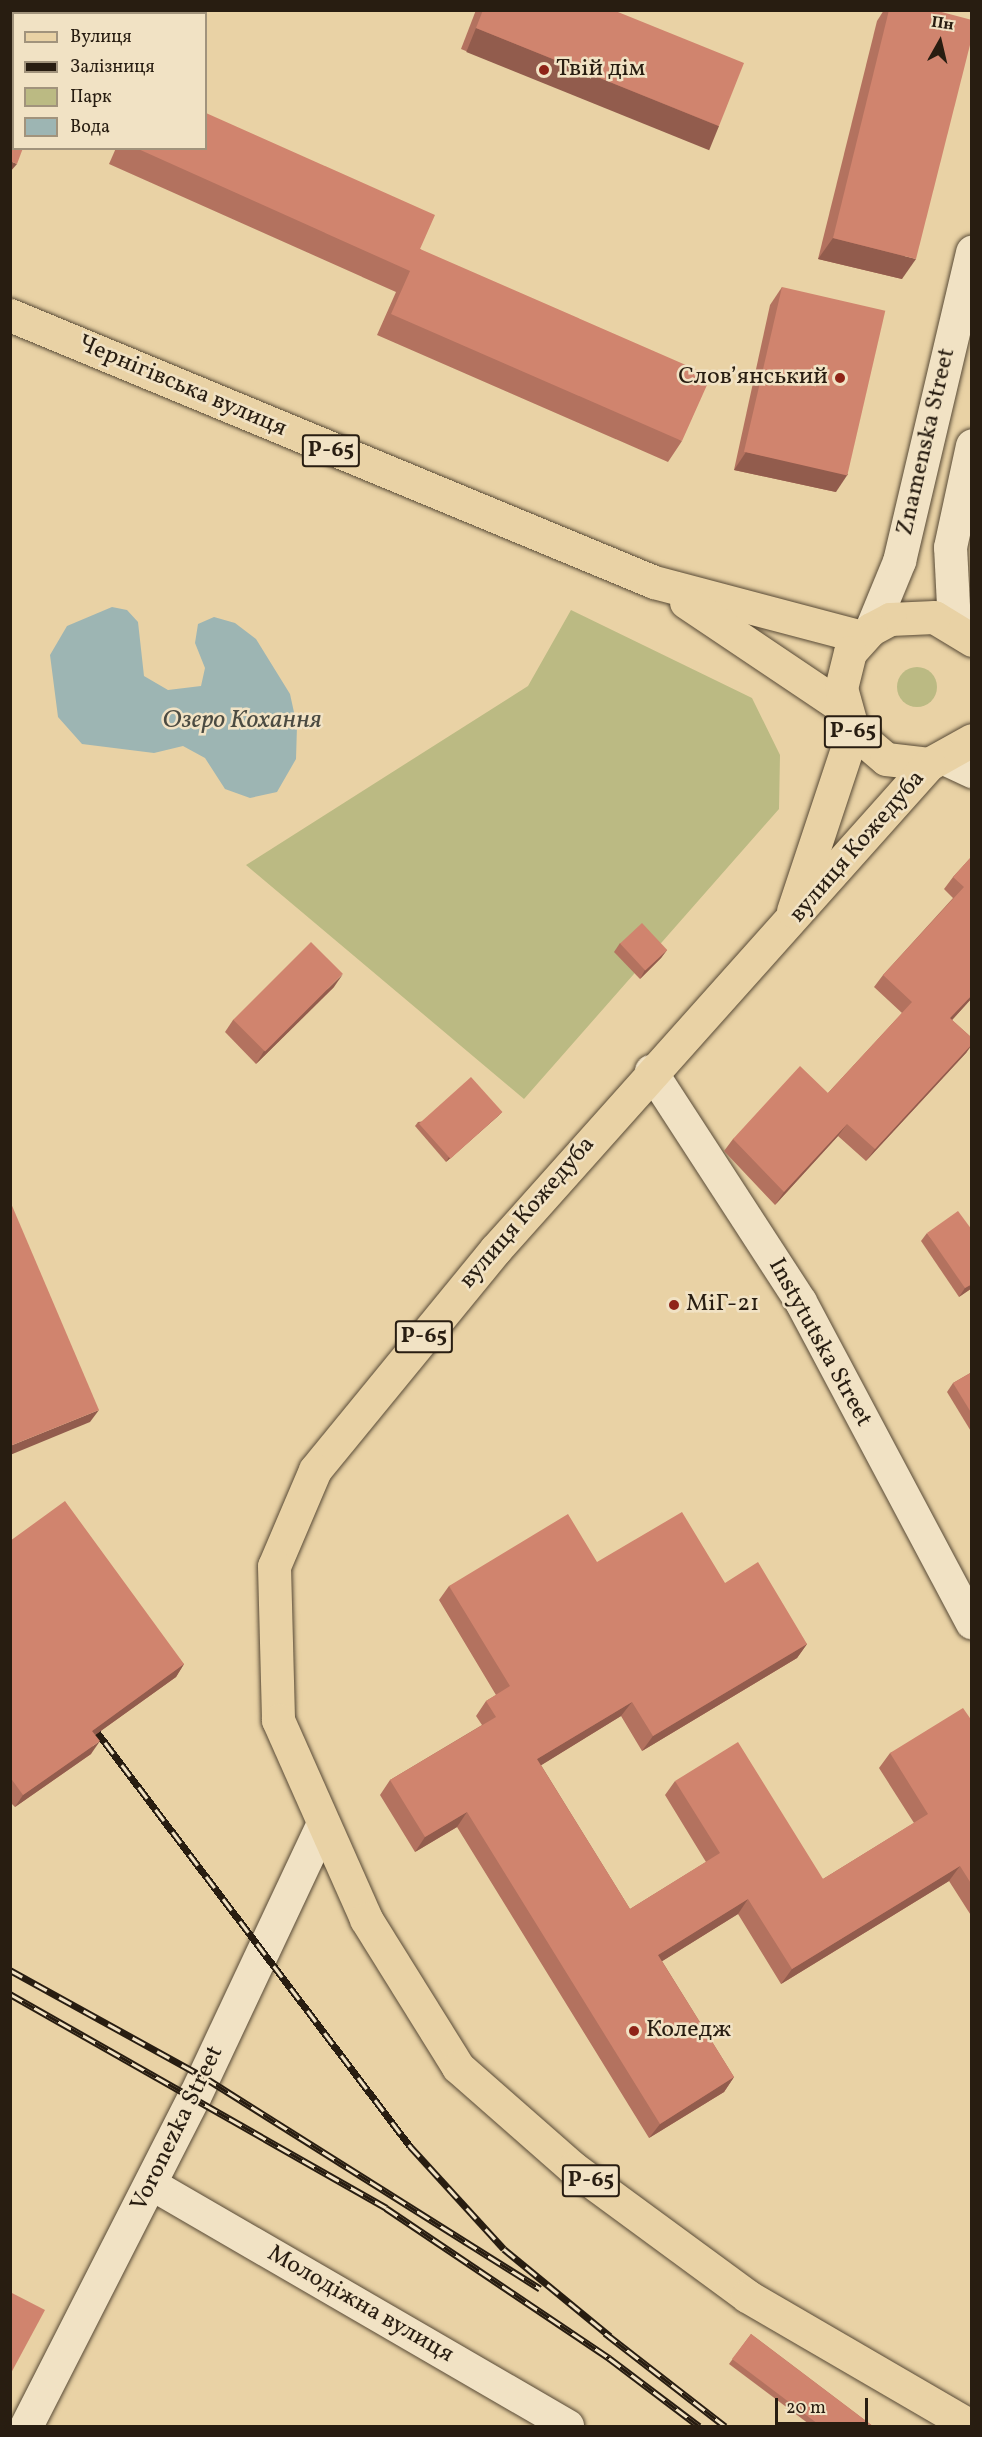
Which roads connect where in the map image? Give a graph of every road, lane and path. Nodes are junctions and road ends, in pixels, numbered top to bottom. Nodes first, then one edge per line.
1 (972, 252) edge
2 (10, 315) edge
3 (972, 445) edge
4 (654, 582) junction
5 (866, 633) junction
6 (963, 633) edge
7 (848, 719) junction
8 (972, 740) edge
9 (949, 764) edge
10 (786, 930) junction
11 (651, 1071) junction
12 (972, 1623) edge
13 (321, 1827) junction
14 (151, 2184) junction
15 (26, 2427) edge
16 (568, 2427) edge
17 (970, 2427) edge

1 - 5 main road, Znamenska Street
2 - 4 main road, Чернігівська вулиця / Р-65
3 - 6 main road, Znamenska Street
4 - 5 main road, Чернігівська вулиця / Р-65
4 - 7 main road, Чернігівська вулиця / Р-65
5 - 6 main road
5 - 7 main road, Р-65
7 - 9 main road, Р-65
7 - 10 main road, вулиця Кожедуба / Р-65
8 - 9 main road, Р-65
9 - 10 main road, вулиця Кожедуба / Р-65
10 - 11 main road, вулиця Кожедуба / Р-65
11 - 12 street, Instytutska Street
11 - 13 main road, вулиця Кожедуба / Р-65
13 - 14 main road, Voronezka Street
13 - 17 main road, Р-65
14 - 15 main road, Voronezka Street
14 - 16 street, Молодіжна вулиця

